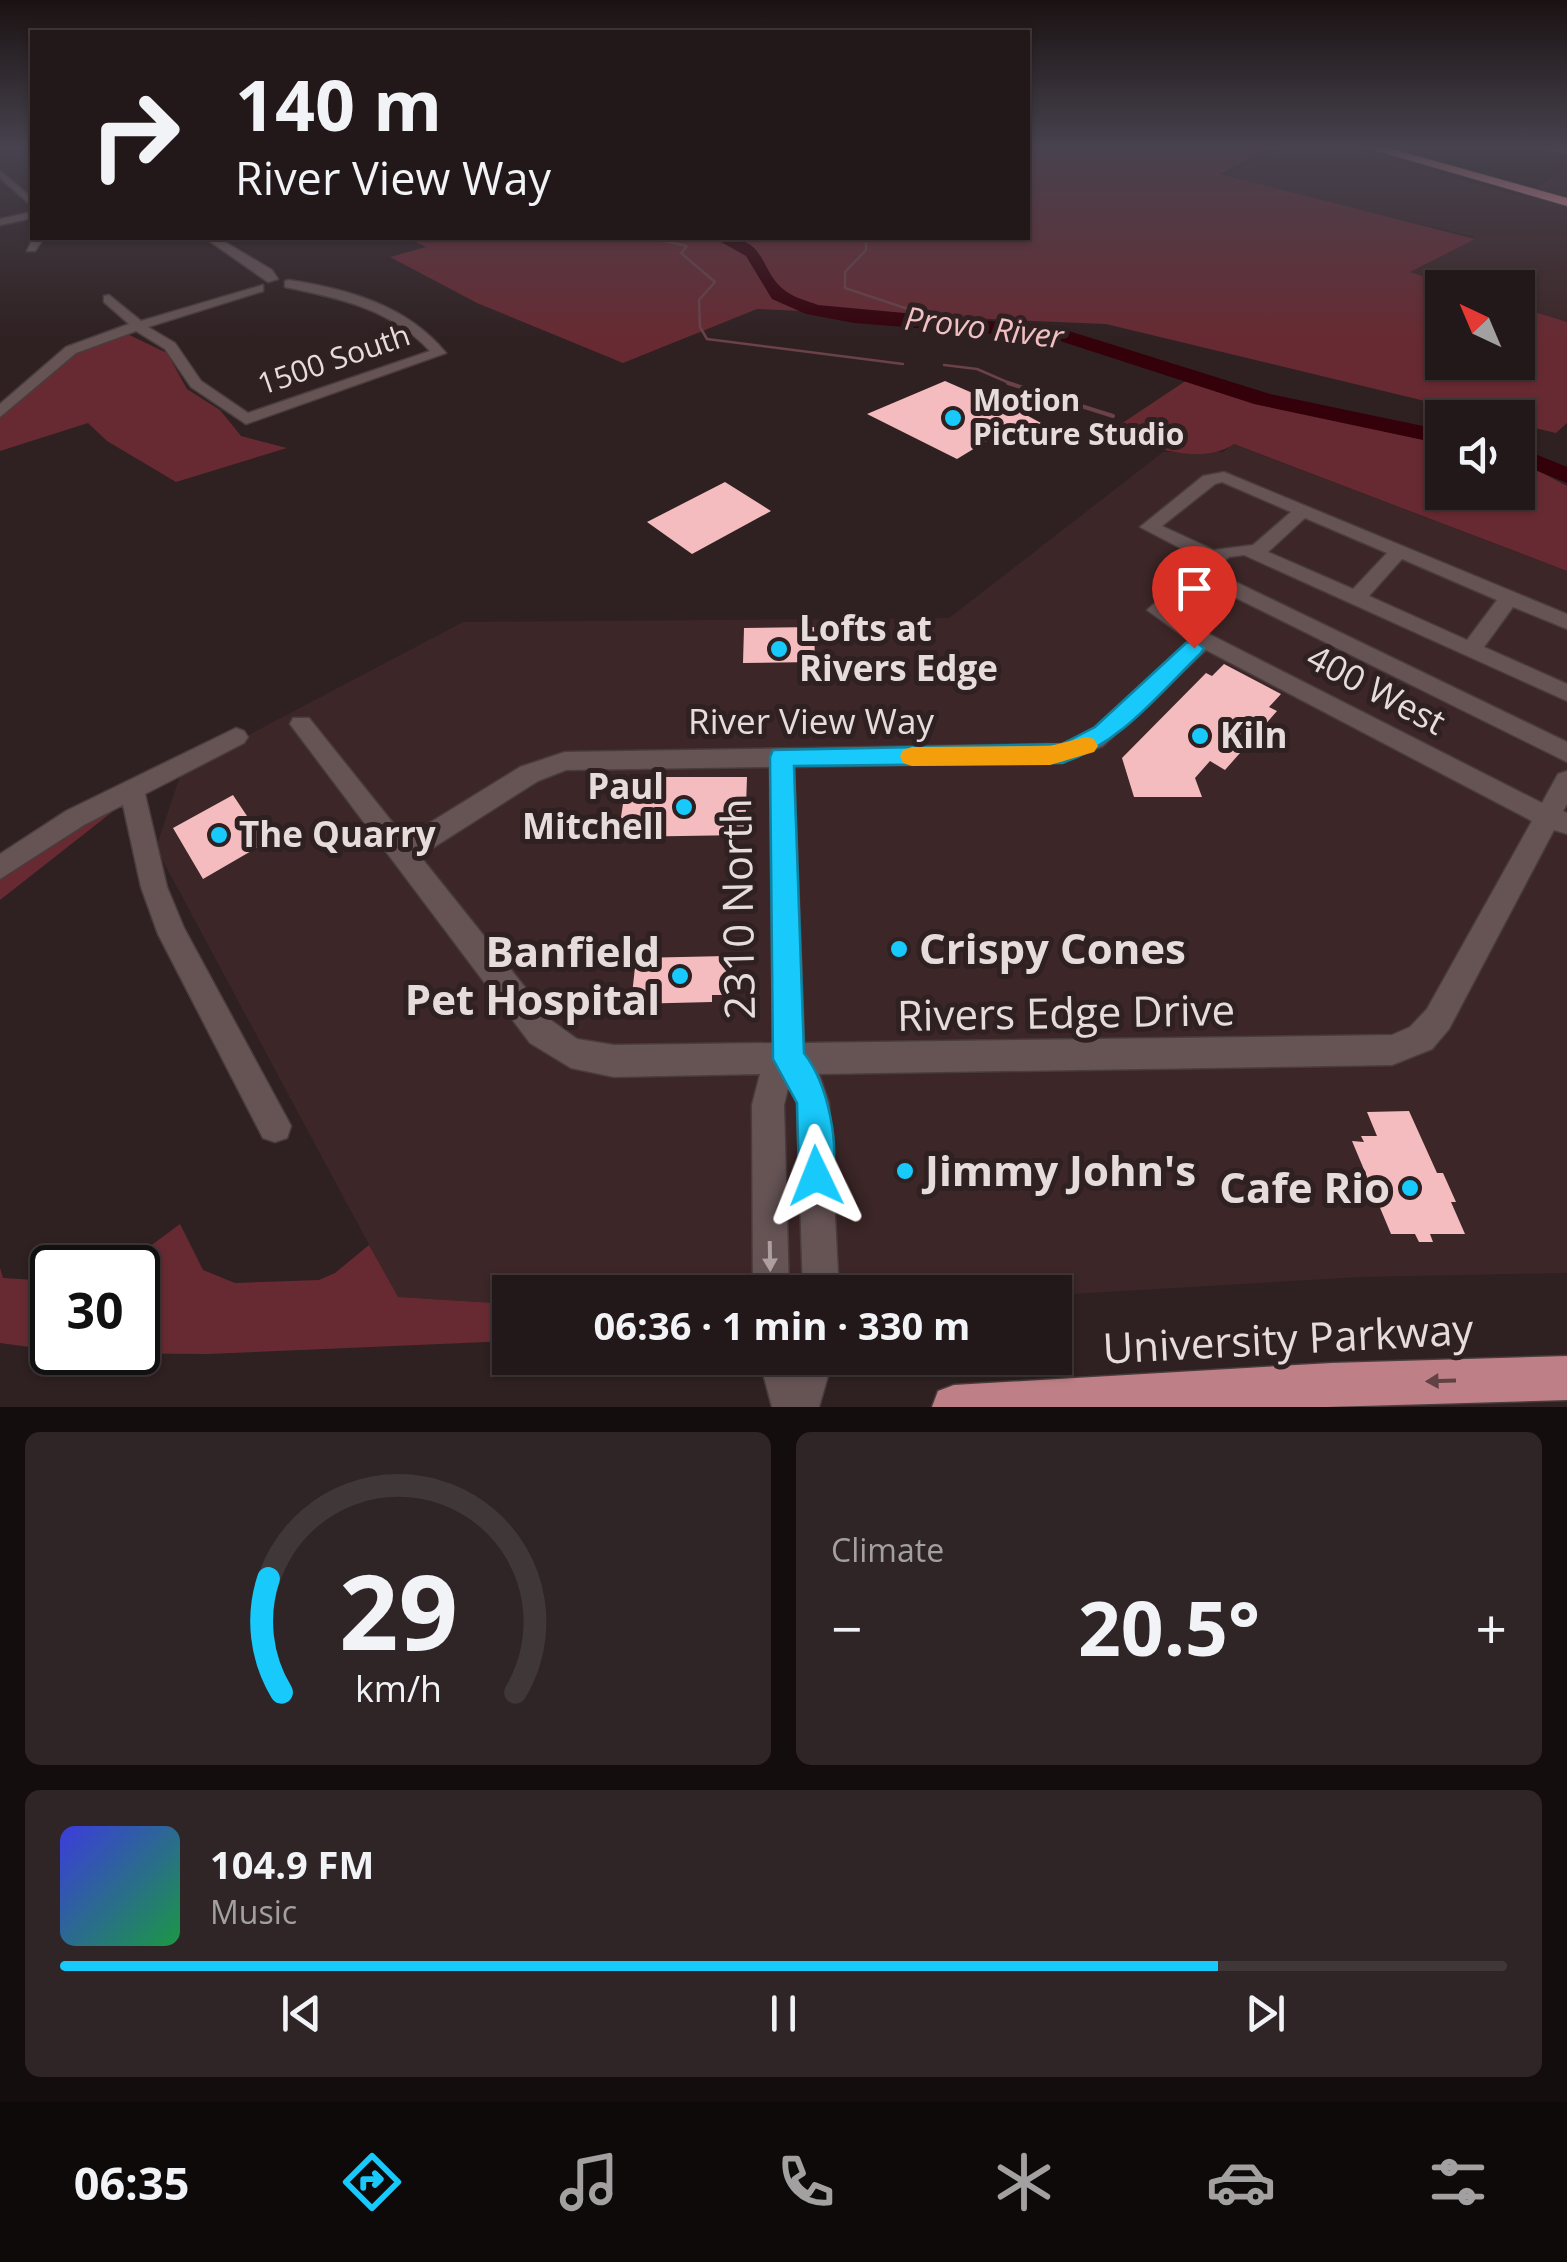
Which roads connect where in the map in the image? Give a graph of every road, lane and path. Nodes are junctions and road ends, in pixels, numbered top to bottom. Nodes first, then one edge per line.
1 (30, 215) edge
2 (0, 219) edge
3 (213, 240) edge
4 (265, 283) junction
5 (109, 299) dead end
6 (144, 326) junction
7 (0, 412) edge
8 (1303, 510) junction
9 (1399, 551) junction
10 (1256, 552) junction
11 (1207, 565) junction
12 (1510, 597) junction
13 (1356, 598) junction
14 (1567, 622) edge
15 (1204, 640) junction
16 (1471, 650) junction
17 (1567, 694) edge
18 (300, 724) dead end
19 (236, 737) dead end
20 (1567, 752) edge
21 (782, 757) junction
22 (1567, 781) edge
23 (132, 789) junction
24 (1558, 820) edge
25 (402, 854) junction
26 (0, 868) edge
27 (788, 1059) junction
28 (275, 1126) dead end
29 (771, 1275) edge
30 (820, 1275) edge
31 (784, 1375) edge
32 (808, 1375) edge
33 (1567, 1378) edge
34 (796, 1407) edge
35 (954, 1407) edge

1 - 2 street
3 - 4 street
4 - 6 street
4 - 6 street, 1500 South
5 - 6 street
6 - 7 street
8 - 9 street
8 - 10 street
8 - 11 street
9 - 12 street
9 - 13 street
10 - 11 street
10 - 13 street
11 - 15 street, 400 West
11 - 20 street
12 - 14 street
12 - 16 street
13 - 16 street
15 - 21 street, River View Way
15 - 24 street, 400 West
16 - 17 street
18 - 25 street, Rivers Edge Drive
19 - 23 street
21 - 25 street, River View Way
21 - 27 street, 2310 North
22 - 24 street, Rivers Edge Drive
23 - 26 street
23 - 28 street
24 - 27 street, Rivers Edge Drive
25 - 27 street, Rivers Edge Drive
27 -> 29 street, 2310 North
27 - 30 street, 2310 North
31 - 34 street
32 - 34 street
33 -> 35 main road, University Parkway

